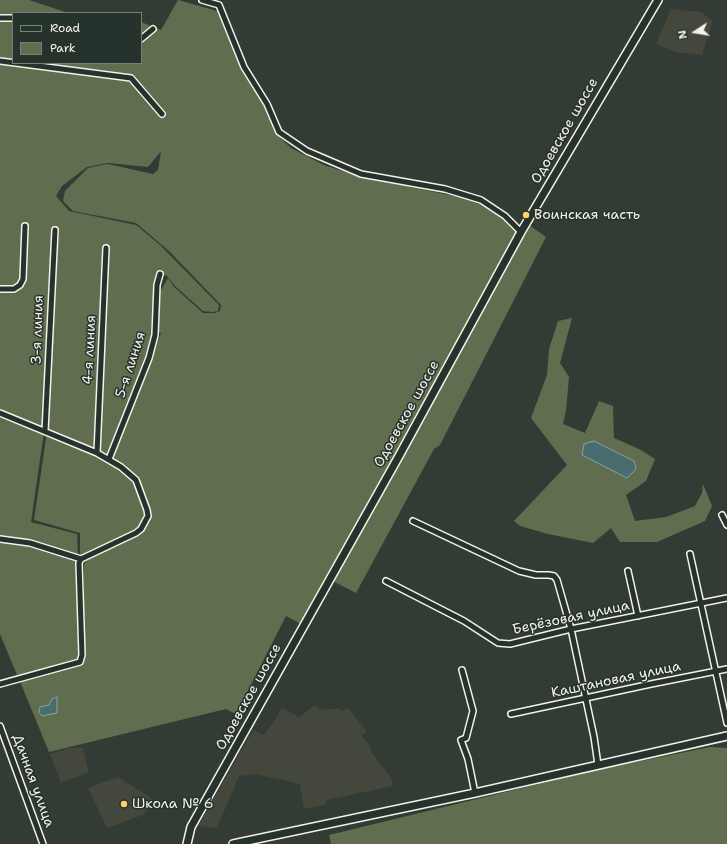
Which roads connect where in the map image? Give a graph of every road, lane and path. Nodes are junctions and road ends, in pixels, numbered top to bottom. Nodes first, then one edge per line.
1 (202, 0) edge
2 (658, 0) edge
3 (220, 3) edge
4 (0, 18) edge
5 (12, 18) edge
6 (153, 29) dead end
7 (142, 38) edge
8 (0, 61) edge
9 (12, 63) edge
10 (23, 64) edge
11 (162, 114) dead end
12 (25, 226) dead end
13 (55, 230) dead end
14 (521, 232) junction
15 (106, 248) dead end
16 (160, 274) dead end
17 (0, 289) edge
18 (0, 413) edge
19 (45, 430) junction
20 (97, 453) junction
21 (109, 459) junction
22 (722, 515) dead end
23 (413, 521) dead end
24 (727, 525) edge
25 (0, 539) edge
26 (690, 554) dead end
27 (81, 559) junction
28 (628, 570) dead end
29 (386, 581) dead end
30 (727, 598) edge
31 (701, 602) junction
32 (638, 616) junction
33 (571, 629) junction
34 (727, 669) edge
35 (462, 670) dead end
36 (716, 671) junction
37 (0, 684) edge
38 (585, 698) junction
39 (511, 714) dead end
40 (727, 722) edge
41 (0, 726) edge
42 (727, 736) edge
43 (598, 765) junction
44 (475, 793) junction
45 (43, 844) edge
46 (187, 844) edge
47 (233, 844) edge

1 - 3 street
2 - 14 main road, Одоевское шоссе
3 - 14 street
4 - 5 street
6 - 7 street
8 - 9 street
10 - 11 street
12 - 17 street
13 - 19 street, 3-я линия
14 - 46 main road, Одоевское шоссе
15 - 20 street, 4-я линия
16 - 21 street, 5-я линия
18 - 19 street
19 - 20 street
20 - 21 street
21 - 27 street
22 - 24 street
23 - 33 street
25 - 27 street
26 - 31 street
27 - 37 street
28 - 32 street
29 - 33 street, Берёзовая улица
30 - 31 street, Берёзовая улица
31 - 32 street, Берёзовая улица
31 - 36 street
32 - 33 street, Берёзовая улица
33 - 38 street
34 - 36 street, Каштановая улица
35 - 44 street
36 - 38 street, Каштановая улица
36 - 40 street
38 - 39 street, Каштановая улица
38 - 43 street
41 - 45 street, Дачная улица
42 - 43 main road
43 - 44 main road
44 - 47 main road

